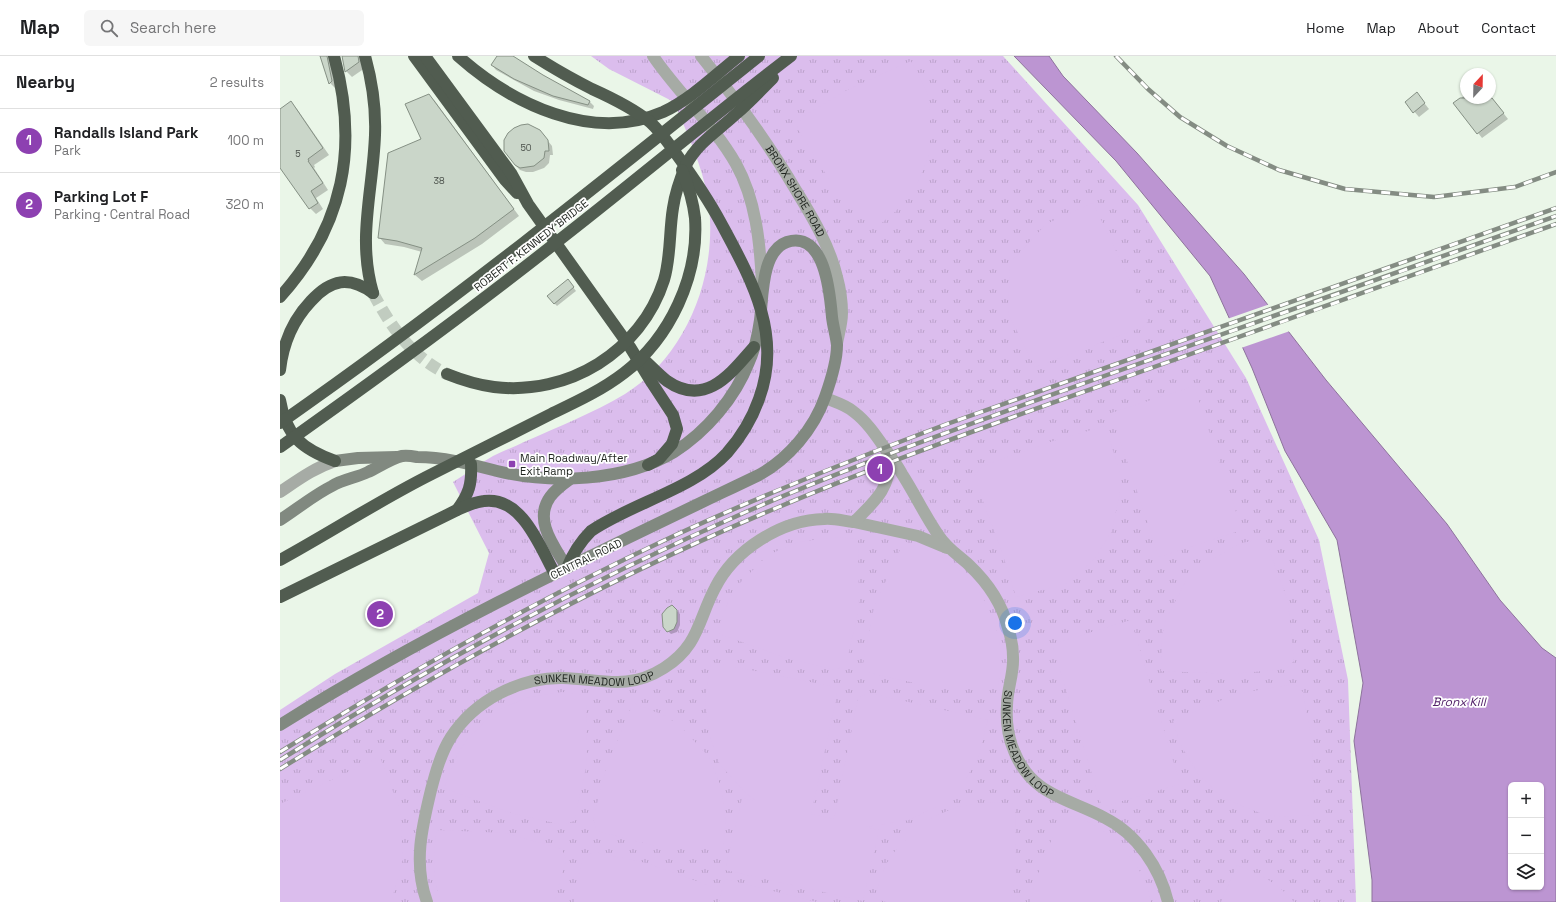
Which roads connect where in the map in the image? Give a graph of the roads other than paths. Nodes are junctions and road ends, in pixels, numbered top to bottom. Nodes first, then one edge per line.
1 (329, 56) edge
2 (334, 56) edge
3 (365, 56) edge
4 (414, 56) edge
5 (425, 56) edge
6 (458, 56) edge
7 (534, 56) edge
8 (653, 56) edge
9 (701, 56) edge
10 (739, 56) edge
11 (759, 56) edge
12 (792, 56) edge
13 (795, 56) edge
14 (433, 75) junction
15 (341, 82) junction
16 (697, 193) junction
17 (762, 295) junction
18 (280, 297) edge
19 (837, 346) junction
20 (630, 347) junction
21 (754, 347) junction
22 (280, 370) edge
23 (447, 374) tunnel mouth
24 (825, 398) junction
25 (280, 400) edge
26 (280, 423) edge
27 (280, 447) edge
28 (402, 456) junction
29 (891, 457) junction
30 (335, 461) junction
31 (471, 464) junction
32 (648, 465) junction
33 (570, 478) junction
34 (280, 492) edge
35 (457, 510) junction
36 (280, 520) edge
37 (854, 522) junction
38 (948, 548) junction
39 (280, 560) edge
40 (567, 568) junction
41 (555, 574) junction
42 (280, 597) edge
43 (280, 725) edge
44 (426, 902) edge
45 (1168, 902) edge

1 - 15 highway
2 - 15 highway
3 - 22 highway
4 - 14 highway
5 - 14 highway
6 - 10 highway
7 - 16 highway
8 - 17 street
9 - 19 street, BRONX SHORE ROAD
11 - 26 highway, ROBERT F. KENNEDY BRIDGE
12 - 27 highway, ROBERT F. KENNEDY BRIDGE
13 - 23 highway
14 - 20 highway
15 - 18 highway
16 - 39 highway
16 - 40 highway
17 - 19 street
17 - 21 street
19 - 24 street, CENTRAL ROAD
20 - 21 highway
20 - 32 highway
21 - 32 street
24 - 29 street, SUNKEN MEADOW LOOP
24 - 40 street, CENTRAL ROAD
25 - 30 highway
28 - 30 street
28 - 31 street
28 - 36 street
29 - 37 street
29 - 38 street, SUNKEN MEADOW LOOP
30 - 34 street
31 - 33 street
31 - 35 highway
32 - 33 street
33 - 40 street
35 - 41 highway
35 - 42 highway
37 - 38 street, SUNKEN MEADOW LOOP
37 - 44 street, SUNKEN MEADOW LOOP
38 - 45 street, SUNKEN MEADOW LOOP
40 - 41 street, CENTRAL ROAD
41 - 43 street, CENTRAL ROAD

